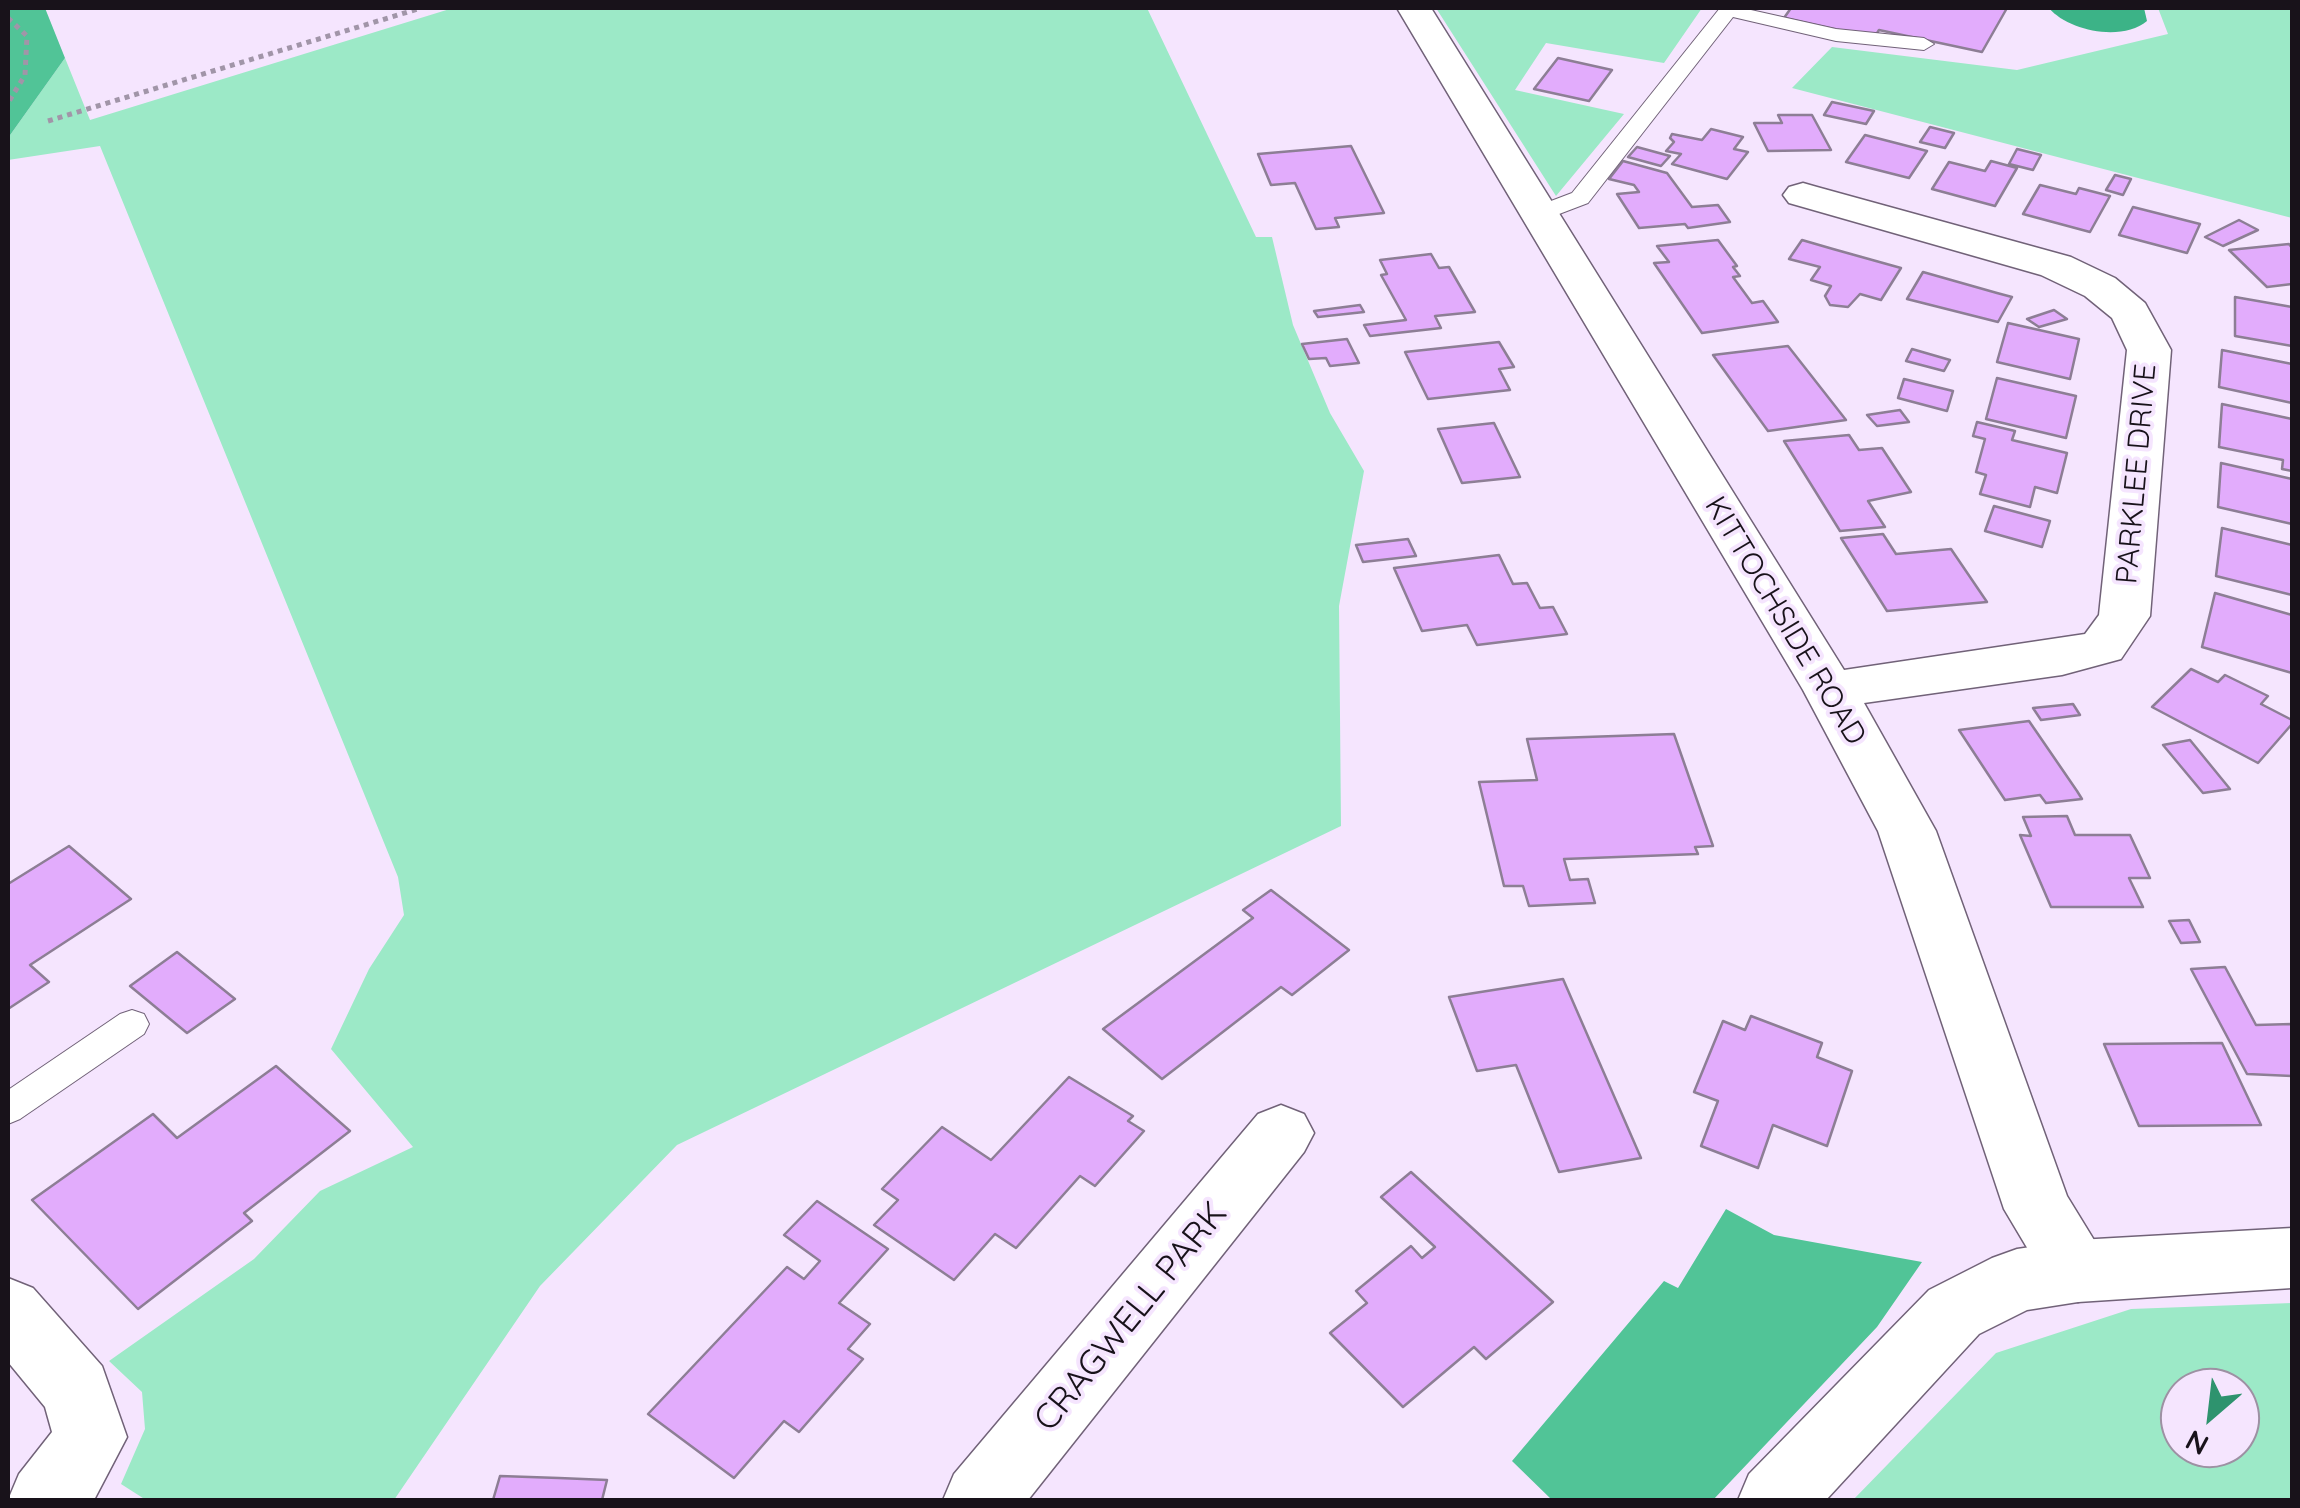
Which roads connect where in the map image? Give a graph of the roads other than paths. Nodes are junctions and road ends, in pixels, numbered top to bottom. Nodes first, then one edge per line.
1 (1414, 8) edge
2 (1729, 9) edge
3 (1924, 44) dead end
4 (1804, 195) dead end
5 (1538, 214) junction
6 (1830, 690) junction
7 (132, 1024) dead end
8 (8, 1110) edge
9 (1282, 1133) dead end
10 (2292, 1258) edge
11 (2078, 1271) junction
12 (8, 1310) edge
13 (46, 1500) edge
14 (981, 1500) edge
15 (1776, 1500) edge

1 - 5 street, KITTOCHSIDE ROAD
2 - 3 lane
2 - 5 lane
4 - 6 street, PARKLEE DRIVE
5 - 6 street, KITTOCHSIDE ROAD
6 - 11 street, KITTOCHSIDE ROAD
7 - 8 lane
9 - 14 street, CRAGWELL PARK
10 - 11 street
11 - 15 street
12 - 13 street

